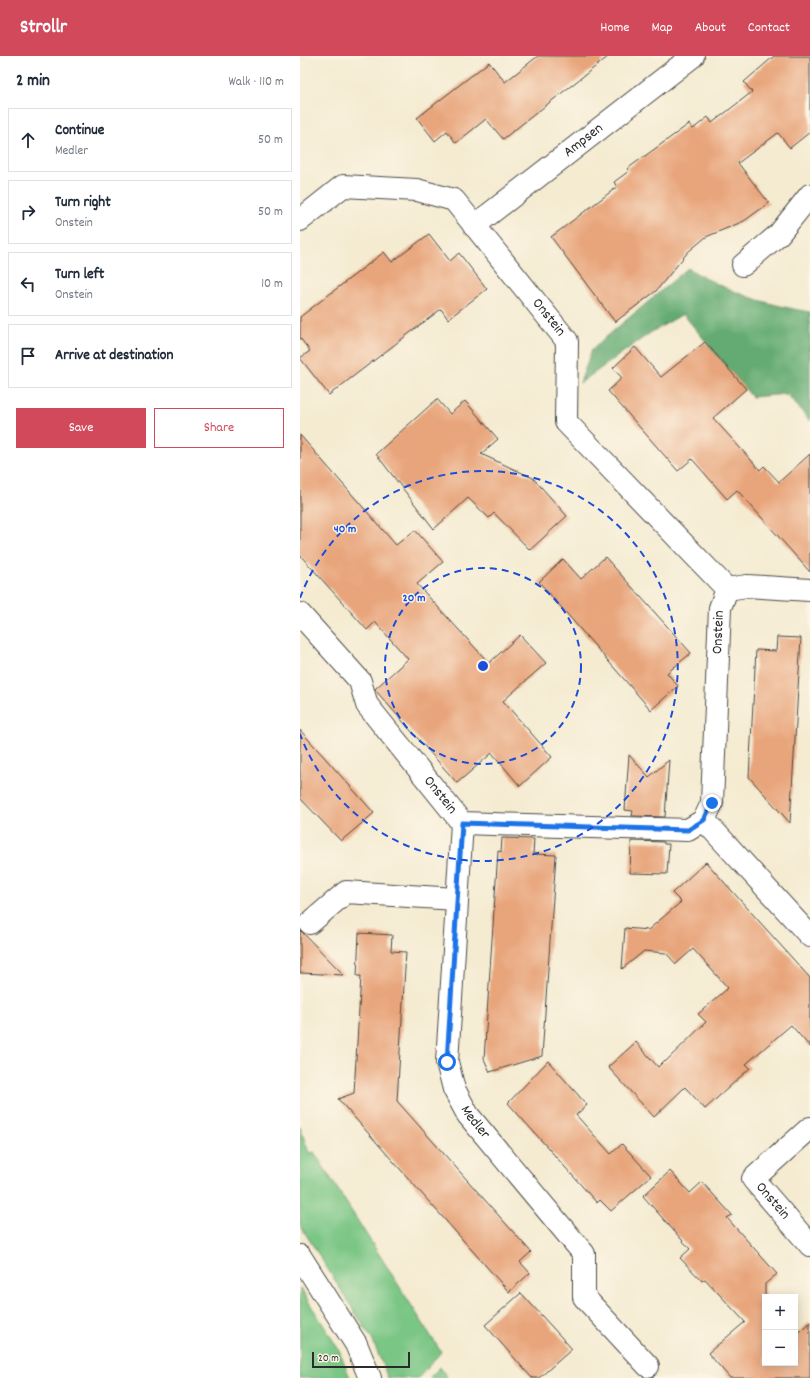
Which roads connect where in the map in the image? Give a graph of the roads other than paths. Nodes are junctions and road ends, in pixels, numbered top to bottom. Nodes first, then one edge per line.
1 (693, 56) edge
2 (810, 195) edge
3 (300, 220) edge
4 (474, 226) junction
5 (743, 265) dead end
6 (727, 588) junction
7 (810, 590) edge
8 (300, 614) edge
9 (704, 820) junction
10 (462, 823) junction
11 (456, 899) junction
12 (310, 922) dead end
13 (810, 936) edge
14 (810, 1128) edge
15 (810, 1245) edge
16 (300, 1256) edge
17 (648, 1366) dead end
18 (370, 1378) edge

1 - 4 street, Ampsen
2 - 5 street
3 - 4 street, Onstein
4 - 6 street, Onstein
6 - 7 street
6 - 9 street, Onstein
8 - 10 street, Onstein
9 - 10 street, Onstein
9 - 13 street
10 - 11 street, Medler
11 - 12 street
11 - 17 street, Medler
14 - 15 street, Onstein
16 - 18 street

